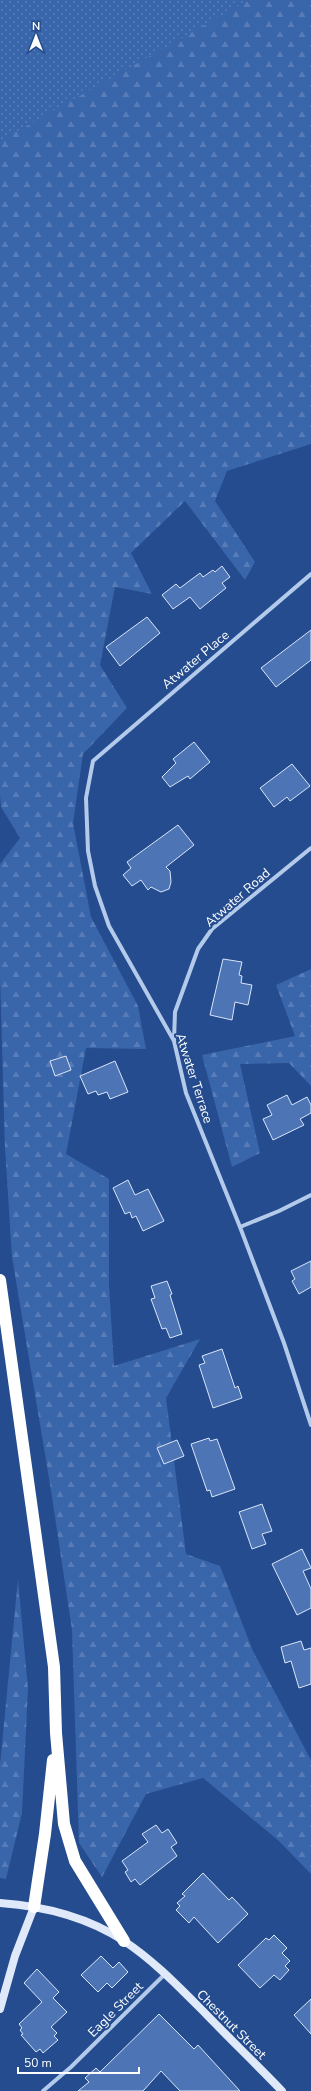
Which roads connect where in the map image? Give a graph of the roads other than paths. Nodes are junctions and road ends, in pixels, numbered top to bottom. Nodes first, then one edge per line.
1 (311, 574) edge
2 (93, 761) joint
3 (311, 848) edge
4 (174, 1041) junction
5 (311, 1195) edge
6 (240, 1227) junction
7 (0, 1280) edge
8 (311, 1425) edge
9 (56, 1733) junction
10 (0, 1903) edge
11 (34, 1907) junction
12 (124, 1941) junction
13 (165, 1974) junction
14 (0, 2009) edge
15 (43, 2091) edge
16 (282, 2091) edge

1 - 2 street, Atwater Place
2 - 4 street, Atwater Terrace
3 - 4 street, Atwater Road
4 - 6 street, Atwater Terrace
5 - 6 street
6 - 8 street, Atwater Terrace
7 - 9 highway
9 - 11 highway
9 - 12 highway
10 - 11 main road, Chestnut Street
11 - 12 main road, Chestnut Street
11 - 14 main road
12 - 13 main road, Chestnut Street
13 - 15 street, Eagle Street
13 - 16 main road, Chestnut Street

